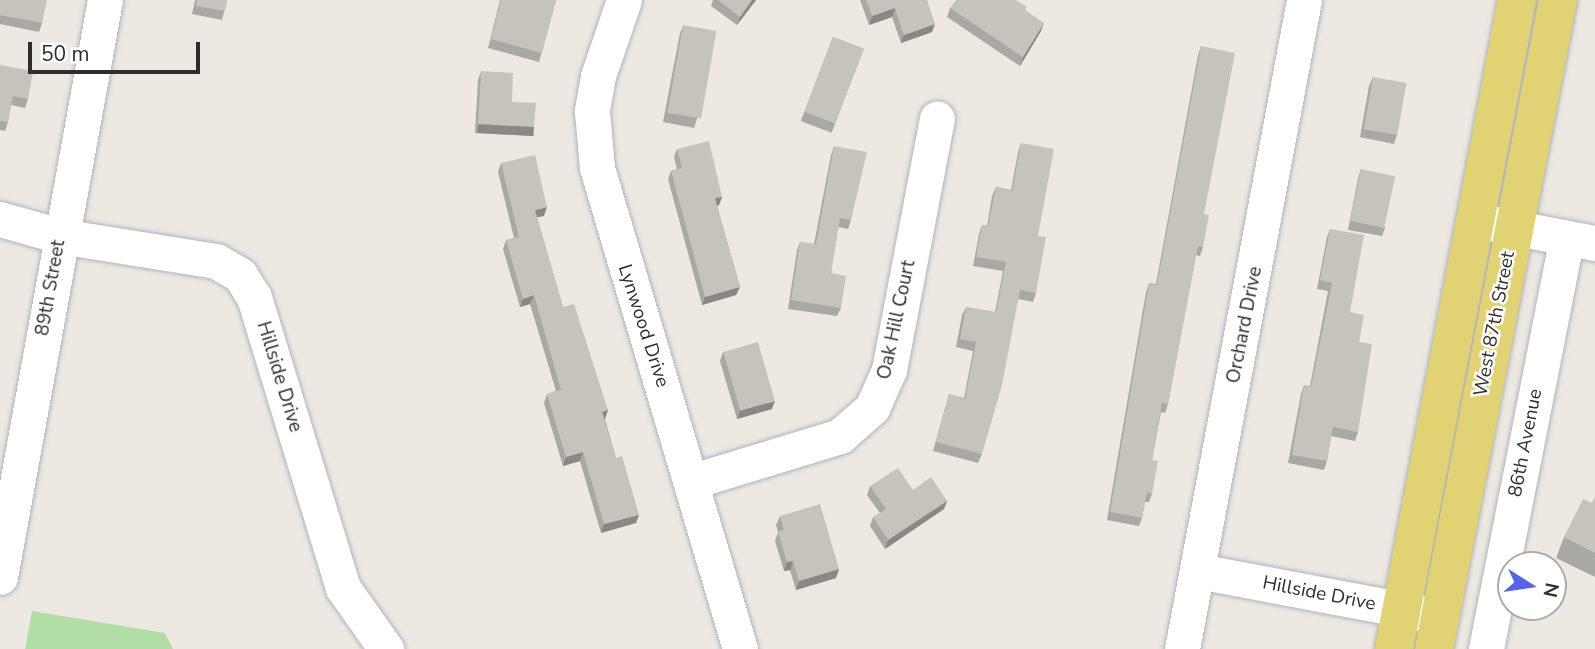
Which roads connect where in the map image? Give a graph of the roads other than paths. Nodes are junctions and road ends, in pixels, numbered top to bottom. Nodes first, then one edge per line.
1 (105, 0) edge
2 (624, 0) edge
3 (1304, 0) edge
4 (1517, 0) edge
5 (1558, 0) edge
6 (937, 119) dead end
7 (0, 219) edge
8 (1475, 220) junction
9 (1513, 228) junction
10 (60, 236) junction
11 (1581, 240) edge
12 (692, 481) junction
13 (1198, 571) junction
14 (0, 577) edge
15 (1402, 609) junction
16 (1437, 633) edge
17 (386, 649) edge
18 (740, 649) edge
19 (1182, 649) edge
20 (1394, 649) edge
21 (1486, 649) edge

1 - 10 street, 89th Street
2 - 12 street, Lynwood Drive
3 - 13 street, Orchard Drive
4 - 8 main road, West 87th Street
5 - 9 main road, West 87th Street
6 - 12 street, Oak Hill Court
7 - 10 street, Hillside Drive
8 - 9 street
8 - 15 main road, West 87th Street
9 - 11 street
9 - 16 main road, West 87th Street
10 - 14 street, 89th Street
10 - 17 street, Hillside Drive
11 - 21 street, 86th Avenue
12 - 18 street, Lynwood Drive
13 - 15 street, Hillside Drive
13 - 19 street, Orchard Drive
15 - 16 street, Hillside Drive
15 - 20 main road, West 87th Street

